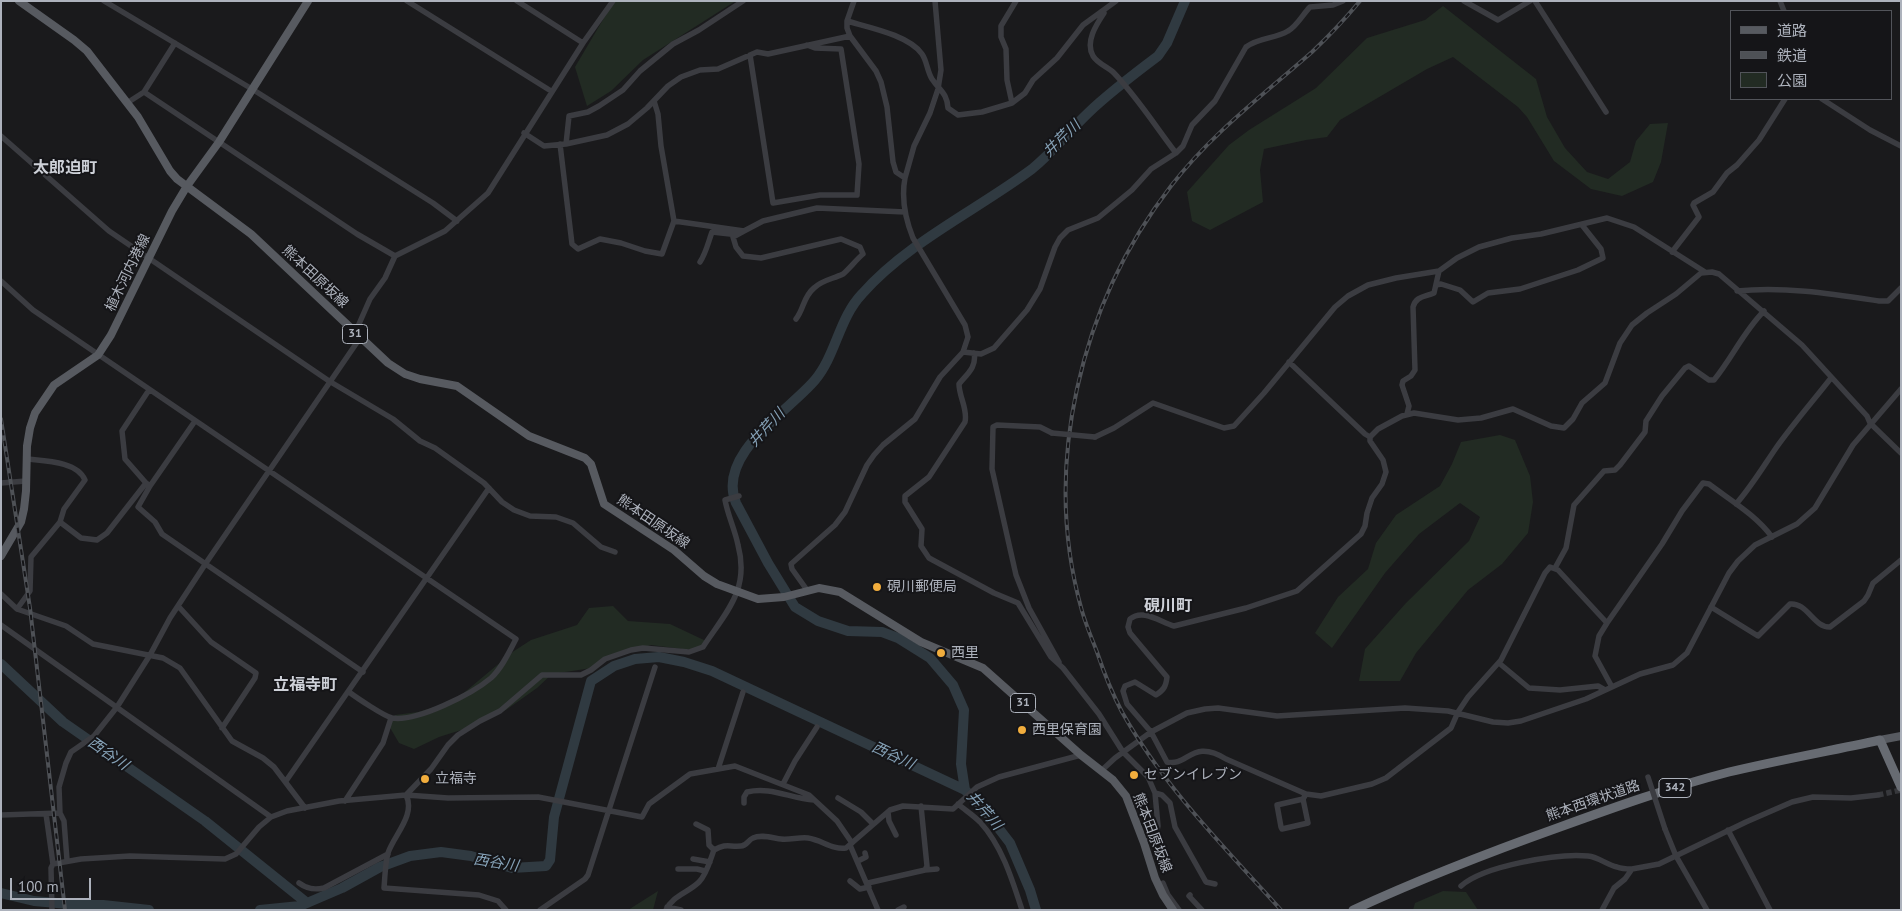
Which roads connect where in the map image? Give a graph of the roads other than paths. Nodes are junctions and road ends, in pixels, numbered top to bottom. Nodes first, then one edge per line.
1 (19, 1) edge
2 (104, 1) edge
3 (308, 1) edge
4 (407, 1) edge
5 (517, 1) edge
6 (613, 1) edge
7 (743, 1) edge
8 (854, 1) edge
9 (935, 1) edge
10 (1016, 1) edge
11 (1116, 1) edge
12 (1343, 1) edge
13 (1464, 1) edge
14 (1530, 1) edge
15 (1535, 1) edge
16 (1106, 9) junction
17 (847, 21) junction
18 (850, 36) junction
19 (175, 43) junction
20 (583, 43) junction
21 (807, 45) junction
22 (750, 55) junction
23 (252, 89) junction
24 (938, 89) junction
25 (552, 91) junction
26 (144, 92) junction
27 (1783, 100) edge
28 (1824, 100) edge
29 (654, 101) junction
30 (127, 103) junction
31 (1012, 103) junction
32 (1606, 112) dead end
33 (524, 133) junction
34 (1, 136) edge
35 (219, 142) junction
36 (563, 144) junction
37 (1901, 146) edge
38 (1176, 153) junction
39 (905, 178) junction
40 (187, 186) junction
41 (905, 212) junction
42 (457, 221) junction
43 (674, 221) junction
44 (1582, 225) junction
45 (744, 231) junction
46 (1672, 252) junction
47 (395, 256) junction
48 (149, 258) junction
49 (700, 262) dead end
50 (1439, 271) junction
51 (1705, 272) junction
52 (1, 281) edge
53 (1436, 285) junction
54 (1901, 288) edge
55 (1737, 291) junction
56 (1764, 311) junction
57 (796, 319) dead end
58 (358, 336) junction
59 (963, 352) junction
60 (974, 353) junction
61 (98, 355) junction
62 (1289, 362) junction
63 (1831, 378) junction
64 (329, 381) junction
65 (1901, 389) edge
66 (150, 390) junction
67 (1407, 414) junction
68 (195, 421) junction
69 (1870, 423) junction
70 (1370, 436) junction
71 (1901, 453) edge
72 (27, 459) junction
73 (269, 472) junction
74 (26, 481) junction
75 (1, 483) edge
76 (148, 484) junction
77 (489, 488) junction
78 (738, 496) dead end
79 (1736, 504) junction
80 (60, 522) junction
81 (1772, 537) junction
82 (615, 552) dead end
83 (1, 556) edge
84 (1901, 560) edge
85 (206, 563) junction
86 (1555, 568) junction
87 (426, 578) junction
88 (807, 590) junction
89 (738, 592) junction
90 (1, 594) edge
91 (179, 606) junction
92 (1711, 607) junction
93 (17, 609) junction
94 (1607, 624) junction
95 (1, 625) edge
96 (150, 655) junction
97 (1500, 663) junction
98 (655, 667) dead end
99 (1063, 668) junction
100 (363, 672) junction
101 (1612, 686) junction
102 (1604, 690) junction
103 (349, 692) junction
104 (743, 692) dead end
105 (117, 707) junction
106 (1458, 712) junction
107 (391, 718) junction
108 (817, 727) dead end
109 (222, 728) junction
110 (1151, 732) junction
111 (1901, 736) edge
112 (1880, 740) junction
113 (1123, 752) junction
114 (1081, 755) junction
115 (718, 769) junction
116 (1101, 771) junction
117 (1648, 777) dead end
118 (286, 781) junction
119 (783, 784) junction
120 (1901, 787) edge
121 (1155, 792) junction
122 (406, 795) junction
123 (1878, 795) tunnel mouth
124 (1304, 797) junction
125 (838, 798) dead end
126 (814, 800) junction
127 (345, 801) junction
128 (961, 802) junction
129 (744, 803) dead end
130 (921, 806) junction
131 (304, 808) junction
132 (608, 812) junction
133 (888, 812) junction
134 (60, 813) junction
135 (46, 814) junction
136 (1, 815) edge
137 (271, 817) junction
138 (696, 824) dead end
139 (873, 824) junction
140 (1728, 830) junction
141 (896, 835) dead end
142 (1144, 842) junction
143 (851, 844) junction
144 (714, 850) junction
145 (864, 853) dead end
146 (388, 854) junction
147 (1676, 856) junction
148 (693, 859) dead end
149 (67, 860) junction
150 (858, 861) junction
151 (710, 862) junction
152 (54, 864) junction
153 (678, 869) dead end
154 (937, 869) dead end
155 (925, 870) junction
156 (1632, 870) junction
157 (706, 871) junction
158 (850, 881) dead end
159 (299, 882) dead end
160 (1162, 883) dead end
161 (1215, 884) dead end
162 (868, 885) junction
163 (1461, 886) dead end
164 (1190, 895) dead end
165 (667, 908) edge
166 (53, 909) edge
167 (877, 909) edge
168 (1173, 909) edge
169 (506, 910) edge
170 (540, 910) edge
171 (681, 910) edge
172 (1022, 910) edge
173 (1202, 910) edge
174 (1353, 910) edge
175 (1602, 910) edge
176 (1707, 910) edge
177 (1770, 910) edge

1 - 30 main road, 熊本田原坂線 / 31
2 - 19 street
3 - 23 main road, 植木河内港線
4 - 25 street
5 - 20 street
6 - 20 street
7 - 36 street
8 - 17 street
9 - 24 street
10 - 31 street
11 - 16 street
12 - 38 street
13 - 14 street
15 - 32 street
16 - 31 street
16 - 38 street
17 - 18 street
17 - 24 street
18 - 21 street
18 - 39 street
19 - 23 street
19 - 26 street
20 - 25 street
21 - 22 street
21 - 22 street
22 - 29 street
23 - 35 main road, 植木河内港線
23 - 42 street
24 - 31 street
24 - 39 street
25 - 33 street
26 - 30 street
26 - 35 street
27 - 46 street
28 - 37 street
29 - 36 street
29 - 43 street
30 - 40 main road, 熊本田原坂線 / 31
33 - 36 street
33 - 42 street
34 - 48 street
35 - 40 main road, 植木河内港線
35 - 47 street
36 - 43 street
38 - 60 street
39 - 41 street
40 - 48 main road, 植木河内港線
40 - 58 main road, 熊本田原坂線 / 31
41 - 45 street
41 - 59 street
42 - 47 street
43 - 45 street
44 - 46 street
44 - 50 street
44 - 53 street
45 - 49 street
45 - 57 street
46 - 51 street
47 - 58 street
48 - 61 main road, 植木河内港線
48 - 64 street
50 - 53 street
50 - 62 street
51 - 55 street
51 - 67 street
52 - 61 street
53 - 67 street
54 - 55 street
55 - 56 street
56 - 63 street
56 - 86 street
58 - 64 street
58 - 89 main road, 熊本田原坂線 / 31
59 - 60 street
59 - 88 street
60 - 99 street
61 - 66 street
61 - 72 main road, 植木河内港線
62 - 70 street
62 - 99 street, bridge
63 - 69 street
63 - 79 street
64 - 73 street
64 - 77 street
65 - 69 street
66 - 68 street
66 - 76 street
67 - 70 street
68 - 73 street
68 - 76 street
69 - 71 street
69 - 81 street
70 - 110 street
72 - 74 main road, 植木河内港線
72 - 80 street
73 - 85 street
73 - 87 street
74 - 75 street
74 - 83 main road, 植木河内港線
76 - 80 street
76 - 85 street
77 - 82 street
77 - 87 street
78 - 89 street
79 - 81 street
79 - 94 street
80 - 93 street
81 - 92 street
84 - 92 street
85 - 91 street
85 - 100 street
86 - 94 street
86 - 97 street
87 - 100 street
87 - 107 street
88 - 89 main road, 熊本田原坂線 / 31
88 - 114 main road, 熊本田原坂線 / 31
89 - 122 street
90 - 93 street
91 - 96 street
91 - 109 street
92 - 101 street
93 - 96 street
94 - 101 street
95 - 105 street
96 - 105 street
96 - 109 street
97 - 102 street
97 - 106 street
98 - 132 street
99 - 113 street
100 - 103 street
101 - 102 street
102 - 106 street
103 - 107 street
103 - 118 street
104 - 115 street
105 - 134 street
105 - 137 street
106 - 110 street
106 - 124 street
107 - 127 street
108 - 119 street
109 - 118 street
110 - 113 street
110 - 124 street
111 - 112 main road, 342
112 - 120 highway
112 - 174 highway, 熊本西環状道路 / 342
113 - 116 street
113 - 121 street
114 - 116 main road, 熊本田原坂線 / 31
114 - 128 street
115 - 119 street
115 - 132 street
116 - 142 main road, 熊本田原坂線 / 31
117 - 147 street, bridge
118 - 131 street
119 - 126 street
121 - 142 street
121 - 161 street
122 - 127 street
122 - 132 street
122 - 146 street
123 - 140 street
124 - 124 street
125 - 139 street
126 - 129 street
126 - 143 street
127 - 131 street
128 - 130 street
128 - 172 street
130 - 133 street
130 - 155 street
131 - 137 street
132 - 170 street
133 - 139 street
133 - 141 street
134 - 135 street
134 - 149 street
135 - 136 street
135 - 152 street
137 - 149 street
138 - 144 street
139 - 143 street
140 - 147 street
140 - 177 street
142 - 168 main road, 熊本田原坂線 / 31
143 - 144 street
143 - 150 street
144 - 151 street
145 - 150 street
146 - 159 street
146 - 169 street
147 - 156 street
147 - 176 street
148 - 151 street
149 - 152 street
150 - 162 street
151 - 157 street
152 - 166 street
153 - 157 street
154 - 155 street
155 - 162 street
156 - 163 street
156 - 175 street
157 - 165 street
158 - 162 street
160 - 168 street
162 - 167 street
164 - 173 street
165 - 171 street

